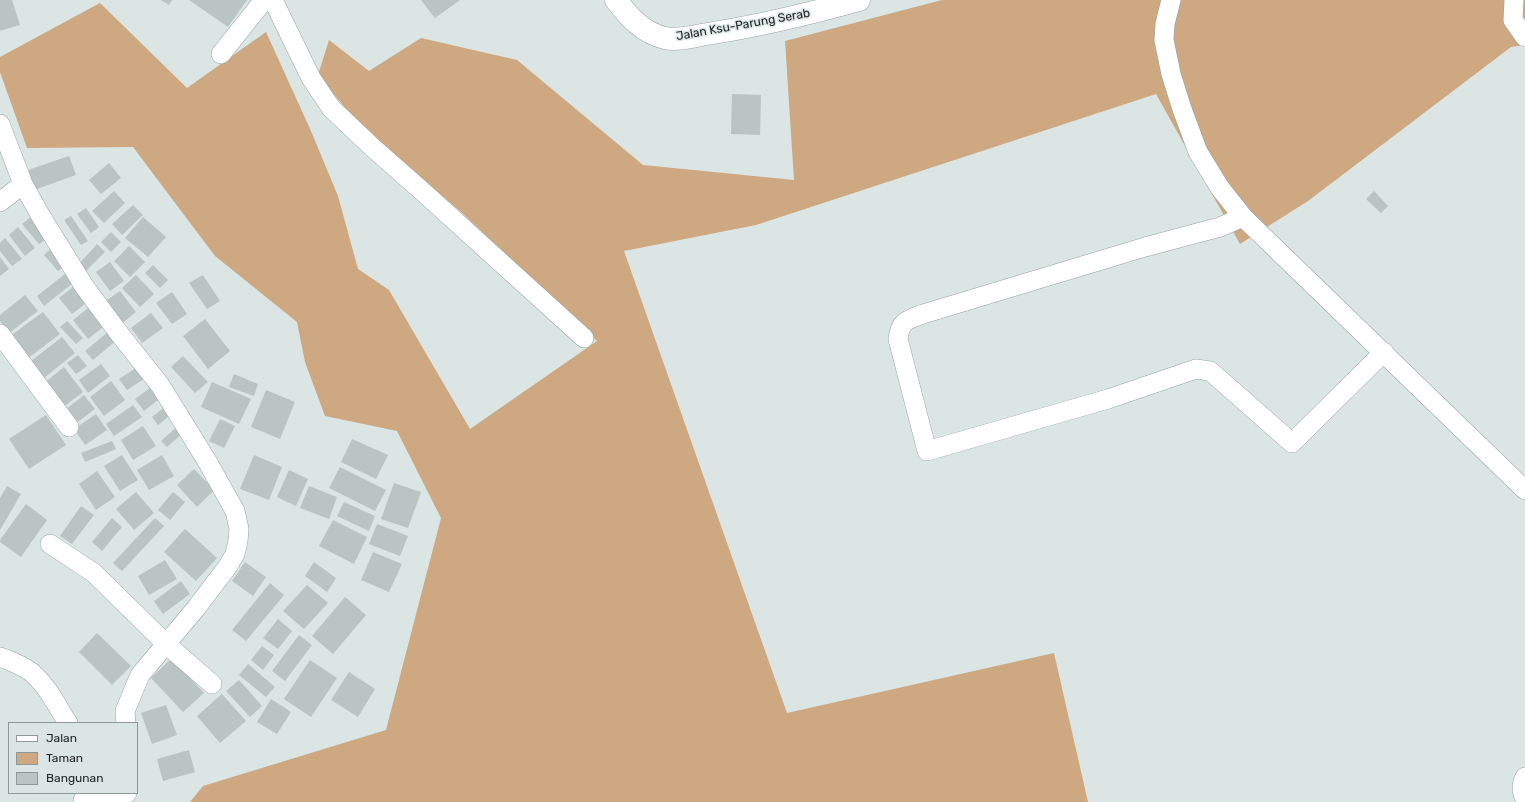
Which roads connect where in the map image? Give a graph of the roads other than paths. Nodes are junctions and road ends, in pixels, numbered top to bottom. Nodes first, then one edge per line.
1 (264, 0) edge
2 (273, 0) edge
3 (616, 0) edge
4 (859, 0) edge
5 (1171, 0) edge
6 (1514, 0) edge
7 (1525, 37) edge
8 (221, 54) dead end
9 (0, 124) edge
10 (23, 184) junction
11 (0, 202) edge
12 (1243, 217) junction
13 (0, 334) edge
14 (584, 338) dead end
15 (1384, 352) junction
16 (69, 426) dead end
17 (1525, 490) edge
18 (50, 544) dead end
19 (166, 644) junction
20 (0, 657) edge
21 (212, 684) dead end
22 (67, 722) edge
23 (126, 722) edge
24 (1525, 777) edge
25 (122, 794) edge
26 (1525, 799) edge
27 (83, 800) dead end

1 - 8 street
2 - 14 street
3 - 4 street, Jalan Ksu-Parung Serab
5 - 12 street
6 - 7 street
9 - 10 street
10 - 11 street
10 - 19 street
12 - 15 street
12 - 15 street
13 - 16 street
15 - 17 street
18 - 19 street
19 - 21 street
19 - 23 street
20 - 22 street
24 - 26 street
25 - 27 street

